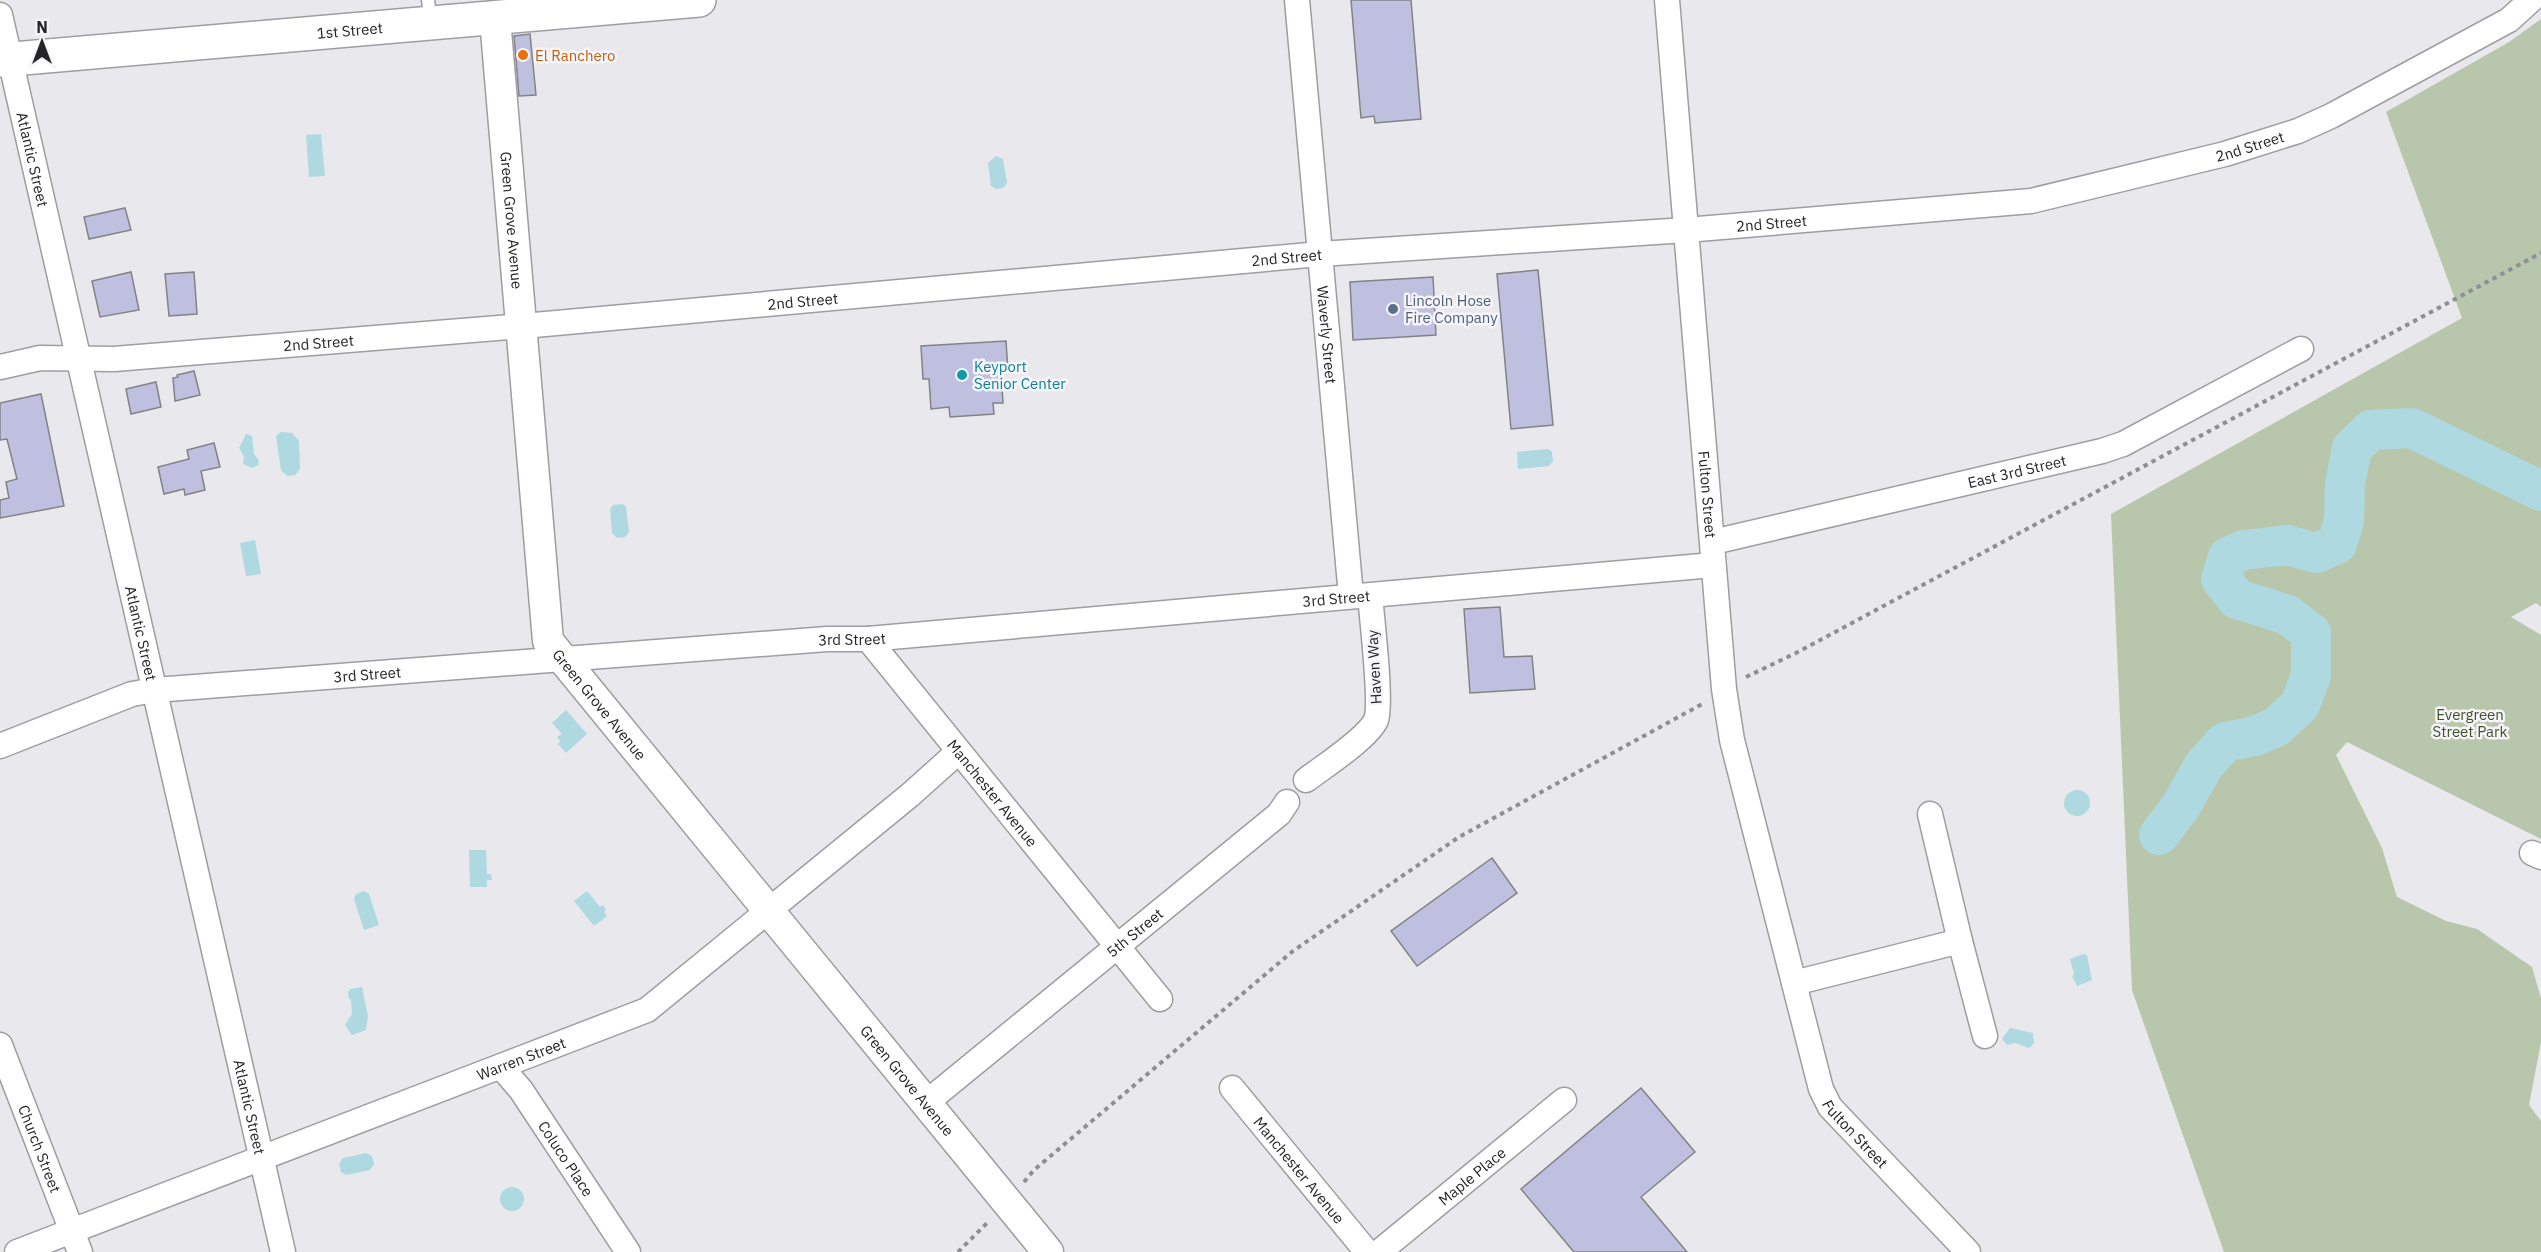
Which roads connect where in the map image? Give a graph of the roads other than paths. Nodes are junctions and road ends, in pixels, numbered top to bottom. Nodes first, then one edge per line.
1 (699, 0) edge
2 (1297, 0) edge
3 (1667, 0) edge
4 (2531, 0) edge
5 (429, 12) edge
6 (0, 15) edge
7 (495, 19) junction
8 (5, 59) edge
9 (1686, 230) junction
10 (1320, 254) junction
11 (523, 326) junction
12 (2301, 349) dead end
13 (79, 359) junction
14 (0, 367) edge
15 (1713, 554) junction
16 (1361, 596) junction
17 (868, 639) junction
18 (564, 660) junction
19 (155, 690) junction
20 (0, 746) edge
21 (958, 752) junction
22 (1336, 757) joint
23 (1306, 780) joint
24 (1287, 802) joint
25 (1930, 814) dead end
26 (768, 910) junction
27 (1960, 941) junction
28 (1118, 946) junction
29 (1794, 983) junction
30 (1160, 999) dead end
31 (1985, 1036) dead end
32 (0, 1045) edge
33 (502, 1068) junction
34 (1232, 1088) dead end
35 (1564, 1100) dead end
36 (927, 1102) junction
37 (261, 1158) junction
38 (76, 1242) edge
39 (17, 1252) edge
40 (283, 1252) edge
41 (628, 1252) edge
42 (1048, 1252) edge
43 (1367, 1252) edge
44 (1379, 1252) edge
45 (1968, 1252) edge

1 - 7 main road, 1st Street
2 - 10 street, Waverly Street
3 - 9 street, Fulton Street
4 - 9 street, 2nd Street
5 - 7 main road, 1st Street
5 - 8 main road, 1st Street
6 - 8 street, Atlantic Street
7 - 11 street, Green Grove Avenue
8 - 13 street, Atlantic Street
9 - 10 street, 2nd Street
9 - 15 street, Fulton Street
10 - 11 street, 2nd Street
10 - 16 street, Waverly Street
11 - 13 street, 2nd Street
11 - 18 street, Green Grove Avenue
12 - 15 street, East 3rd Street
13 - 14 street, 2nd Street
13 - 19 street, Atlantic Street
15 - 16 street, 3rd Street
15 - 29 street, Fulton Street
16 - 17 street, 3rd Street
16 - 22 street, Haven Way
17 - 18 street, 3rd Street
17 - 21 street, Manchester Avenue
18 - 19 street, 3rd Street
18 - 26 street, Green Grove Avenue
19 - 20 street, 3rd Street
19 - 37 street, Atlantic Street
21 - 26 street, Warren Street
21 - 28 street, Manchester Avenue
22 - 23 street, 5th Street
23 - 24 lane, 5th Street
24 - 28 street, 5th Street
25 - 27 street
26 - 33 street, Warren Street
26 - 36 street, Green Grove Avenue
27 - 29 street
27 - 31 street
28 - 30 street, Manchester Avenue
28 - 36 street, 5th Street
29 - 45 street, Fulton Street
32 - 38 street, Church Street
33 - 37 street, Warren Street
33 - 41 street, Coluco Place
34 - 43 street, Manchester Avenue
35 - 44 street, Maple Place
36 - 42 street, Green Grove Avenue
37 - 38 street, Warren Street
37 - 40 street, Atlantic Street
38 - 39 street, Warren Street

